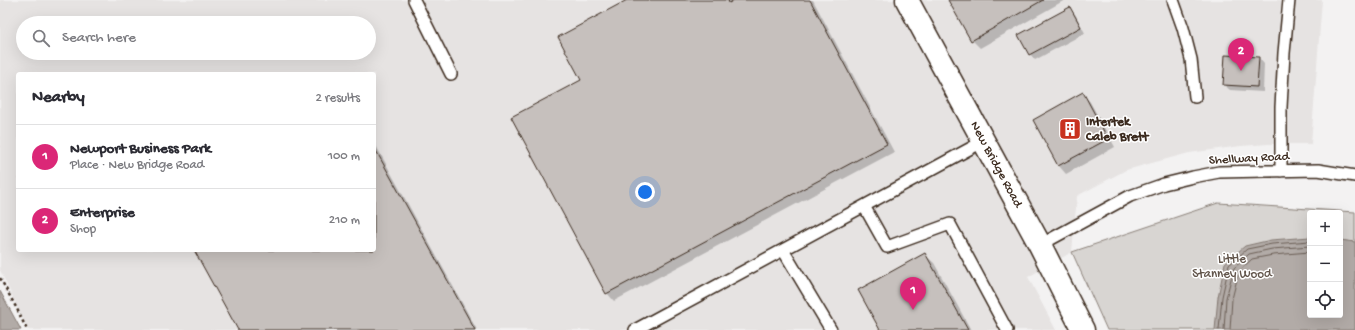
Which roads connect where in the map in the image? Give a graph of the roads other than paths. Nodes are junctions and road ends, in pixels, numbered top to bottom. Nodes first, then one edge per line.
1 (414, 0) edge
2 (907, 0) edge
3 (1173, 0) edge
4 (1289, 0) edge
5 (451, 74) dead end
6 (1195, 97) dead end
7 (984, 141) junction
8 (1281, 171) junction
9 (1355, 176) edge
10 (864, 206) junction
11 (1040, 245) junction
12 (783, 250) junction
13 (634, 330) edge
14 (831, 330) edge
15 (1007, 330) edge
16 (1083, 330) edge

1 - 5 lane
2 - 7 street, New Bridge Road
3 - 6 lane
4 - 8 lane
7 - 10 lane
7 - 11 street, New Bridge Road
8 - 9 lane, Shellway Road
8 - 11 lane, Shellway Road
10 - 12 lane
10 - 15 lane
11 - 16 street, New Bridge Road
12 - 13 lane
12 - 14 lane

